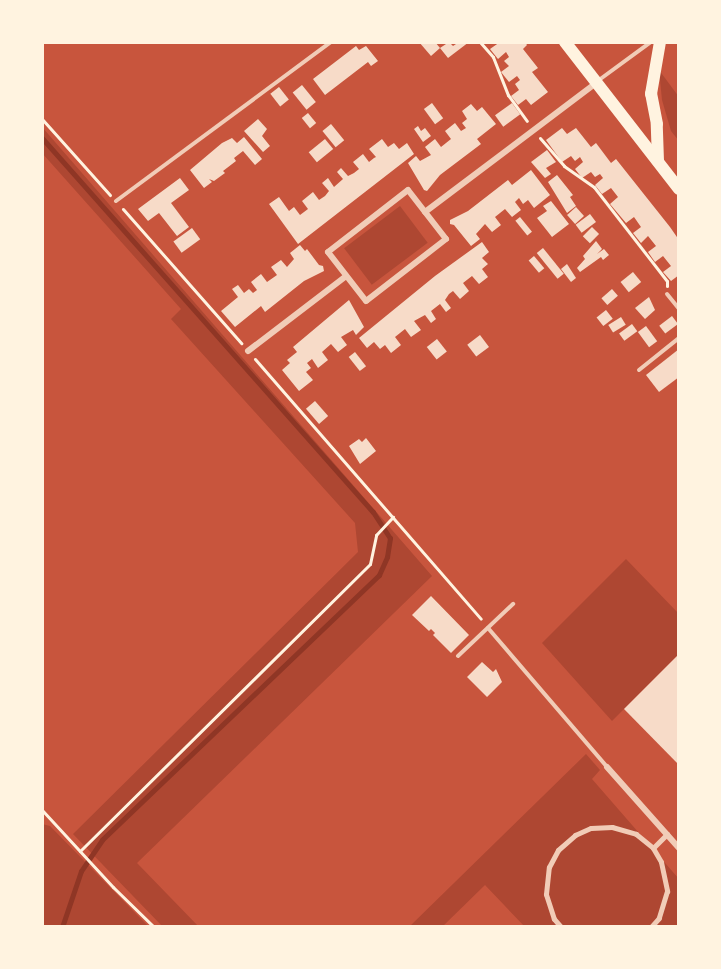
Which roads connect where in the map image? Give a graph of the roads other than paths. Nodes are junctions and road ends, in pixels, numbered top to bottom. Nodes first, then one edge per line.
1 (331, 42) edge
2 (565, 42) edge
3 (651, 42) edge
4 (660, 42) edge
5 (596, 83) junction
6 (658, 161) junction
7 (679, 189) edge
8 (116, 201) road end
9 (425, 212) junction
10 (346, 276) junction
11 (667, 294) road end
12 (679, 309) edge
13 (679, 338) edge
14 (248, 351) road end
15 (639, 370) dead end
16 (513, 604) dead end
17 (488, 627) junction
18 (458, 656) dead end
19 (607, 766) joint
20 (667, 834) junction
21 (653, 848) junction
22 (679, 848) edge
23 (561, 927) edge
24 (651, 927) edge

1 - 8 lane
2 - 5 main road
3 - 5 lane
4 - 6 main road
5 - 6 main road
5 - 9 street
6 - 7 main road
9 - 10 street
9 - 10 street
10 - 14 street
11 - 12 lane
13 - 15 lane
16 - 17 lane
17 - 18 lane
17 - 19 lane
19 - 20 street
20 - 21 street
20 - 22 street
21 - 23 street
21 - 24 street

